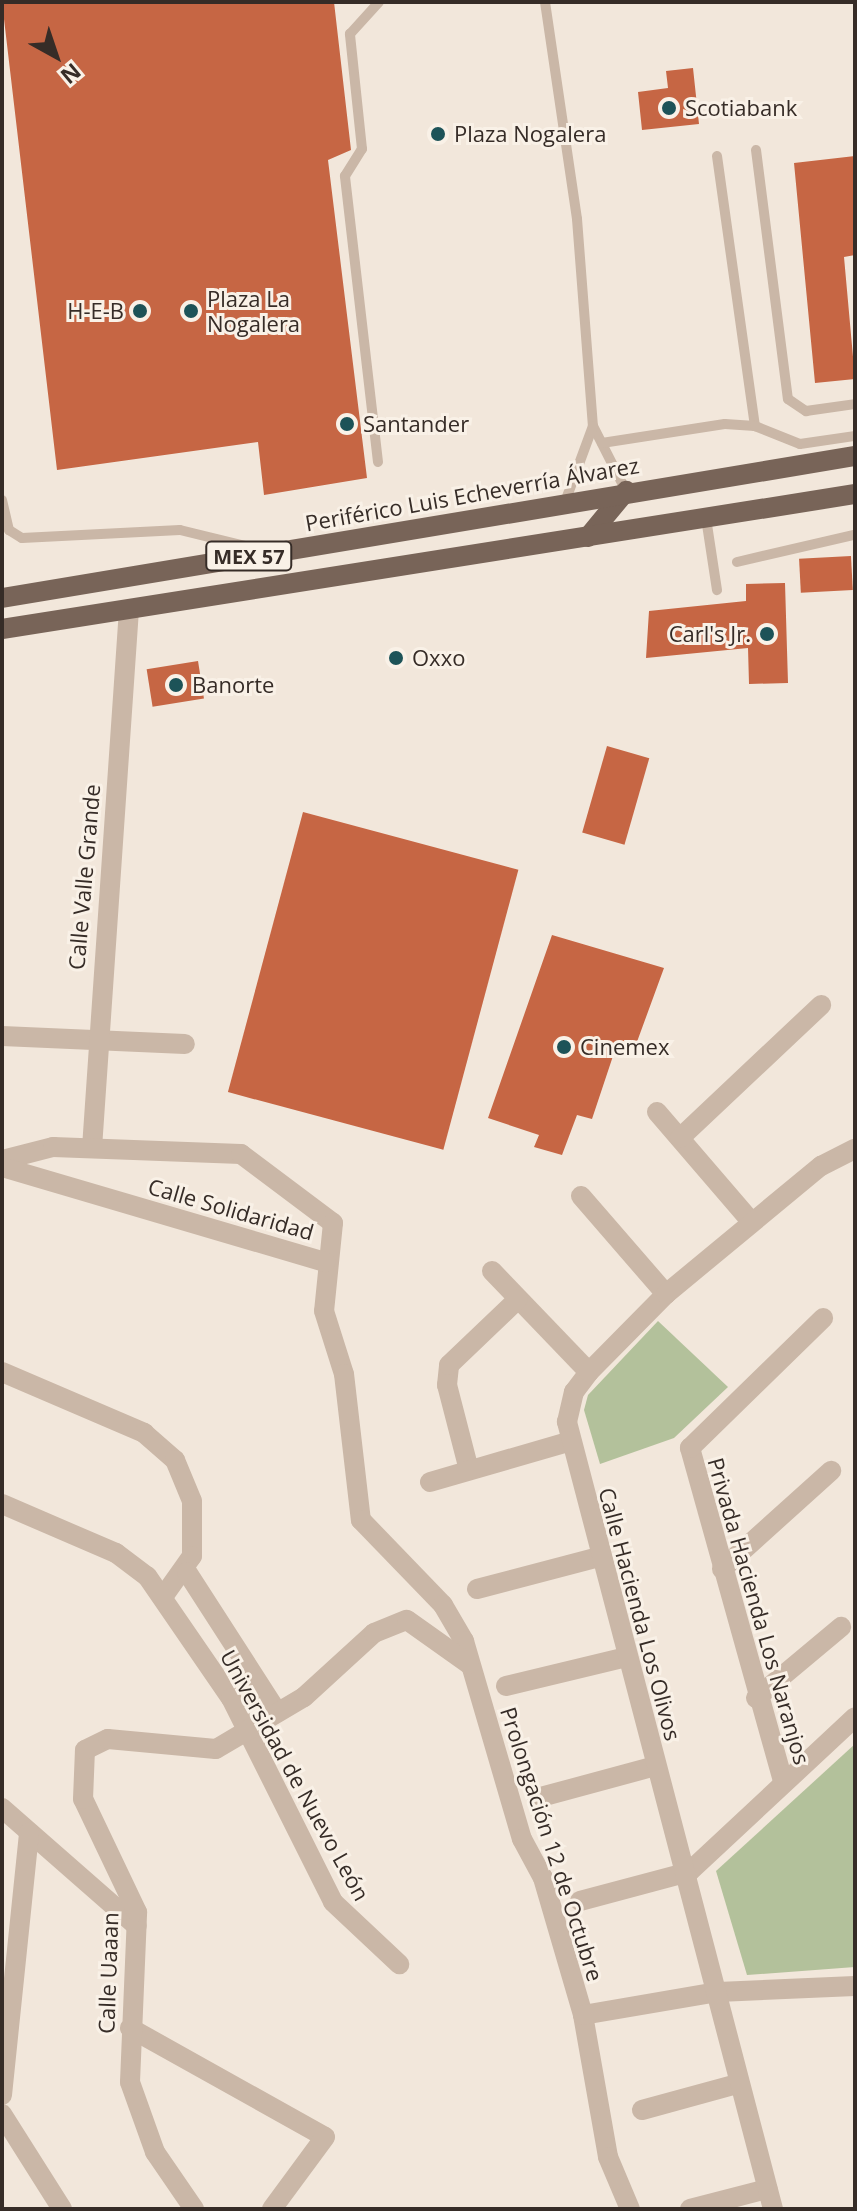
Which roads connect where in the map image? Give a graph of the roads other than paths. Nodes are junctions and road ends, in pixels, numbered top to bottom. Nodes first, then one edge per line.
1 (379, 2) edge
2 (545, 2) edge
3 (756, 150) dead end
4 (717, 156) dead end
5 (855, 404) edge
6 (593, 426) junction
7 (755, 426) junction
8 (855, 436) edge
9 (602, 443) junction
10 (855, 456) edge
11 (378, 462) dead end
12 (626, 491) junction
13 (855, 494) edge
14 (2, 500) edge
15 (565, 502) junction
16 (706, 518) junction
17 (853, 535) dead end
18 (587, 538) junction
19 (270, 553) junction
20 (737, 562) dead end
21 (717, 590) dead end
22 (2, 598) edge
23 (129, 610) junction
24 (2, 629) edge
25 (821, 1005) dead end
26 (2, 1036) edge
27 (95, 1040) junction
28 (185, 1044) dead end
29 (657, 1112) dead end
30 (680, 1138) junction
31 (92, 1148) junction
32 (855, 1149) edge
33 (2, 1160) edge
34 (2, 1167) edge
35 (581, 1196) dead end
36 (750, 1220) junction
37 (325, 1262) junction
38 (492, 1271) dead end
39 (666, 1294) junction
40 (518, 1299) junction
41 (823, 1318) dead end
42 (2, 1372) edge
43 (589, 1372) junction
44 (568, 1442) junction
45 (469, 1470) junction
46 (831, 1471) dead end
47 (430, 1482) dead end
48 (2, 1504) edge
49 (599, 1557) junction
50 (398, 1561) joint
51 (722, 1569) junction
52 (187, 1572) junction
53 (477, 1589) dead end
54 (163, 1597) junction
55 (841, 1627) dead end
56 (627, 1657) junction
57 (469, 1664) junction
58 (506, 1686) dead end
59 (756, 1698) junction
60 (276, 1710) junction
61 (855, 1717) edge
62 (250, 1732) junction
63 (656, 1766) junction
64 (783, 1781) junction
65 (537, 1798) dead end
66 (2, 1808) edge
67 (29, 1832) junction
68 (689, 1872) junction
69 (580, 1901) dead end
70 (137, 1926) junction
71 (399, 1964) dead end
72 (855, 1986) edge
73 (718, 1992) junction
74 (583, 2015) junction
75 (130, 2028) junction
76 (737, 2084) junction
77 (2, 2095) edge
78 (642, 2110) dead end
79 (2, 2114) edge
80 (767, 2189) junction
81 (62, 2209) edge
82 (194, 2209) edge
83 (272, 2209) edge
84 (630, 2209) edge
85 (690, 2209) edge
86 (773, 2209) edge

1 - 11 lane
2 - 6 lane
3 - 5 lane
4 - 7 lane
6 - 9 lane
6 - 15 lane
7 - 8 lane
7 - 9 lane
9 - 12 lane
10 - 12 main road, Periférico Luis Echeverría Álvarez / MEX 57
12 - 15 main road, Periférico Luis Echeverría Álvarez / MEX 57
12 - 18 main road
13 - 16 main road, MEX 57
14 - 19 lane
15 - 19 main road, Periférico Luis Echeverría Álvarez / MEX 57
16 - 18 main road, MEX 57
16 - 21 lane
17 - 20 lane
18 - 23 main road, MEX 57
19 - 22 main road, Periférico Luis Echeverría Álvarez / MEX 57
23 - 24 main road, MEX 57
23 - 27 street, Calle Valle Grande
25 - 30 street
26 - 27 street
27 - 28 street
27 - 31 street, Calle Valle Grande
29 - 30 street
30 - 36 street
31 - 33 street
31 - 37 street
32 - 36 street, Calle Hacienda Los Olivos
34 - 37 street, Calle Solidaridad
35 - 39 street
36 - 39 street, Calle Hacienda Los Olivos
37 - 50 street, Calle Solidaridad
38 - 40 street
39 - 43 street, Calle Hacienda Los Olivos
40 - 43 street
40 - 45 street
41 - 51 street, Privada Hacienda Los Naranjos
42 - 52 street
43 - 44 street, Calle Hacienda Los Olivos
44 - 45 street
44 - 49 street, Calle Hacienda Los Olivos
45 - 47 street
46 - 51 street
48 - 54 street, Universidad de Nuevo León
49 - 53 street
49 - 56 street, Calle Hacienda Los Olivos
50 - 57 street, Prolongación 12 de Octubre
51 - 59 street, Privada Hacienda Los Naranjos
52 - 54 street
52 - 60 street
54 - 62 street, Universidad de Nuevo León
55 - 59 street
56 - 58 street
56 - 63 street, Calle Hacienda Los Olivos
57 - 60 street, Calle Uaaan
57 - 74 street, Prolongación 12 de Octubre
59 - 64 street, Privada Hacienda Los Naranjos
60 - 62 street, Calle Uaaan
61 - 64 street
62 - 70 street, Calle Uaaan
62 - 71 street, Universidad de Nuevo León
63 - 65 street
63 - 68 street, Calle Hacienda Los Olivos
64 - 68 street
66 - 67 street
67 - 70 street
67 - 77 street
68 - 69 street
68 - 73 street, Calle Hacienda Los Olivos
70 - 75 street, Calle Uaaan
72 - 73 street
73 - 74 street
73 - 76 street, Calle Hacienda Los Olivos
74 - 84 street, Prolongación 12 de Octubre
75 - 82 street, Calle Uaaan
75 - 83 street
76 - 78 street
76 - 80 street, Calle Hacienda Los Olivos
79 - 81 street
80 - 85 street
80 - 86 street, Calle Hacienda Los Olivos

